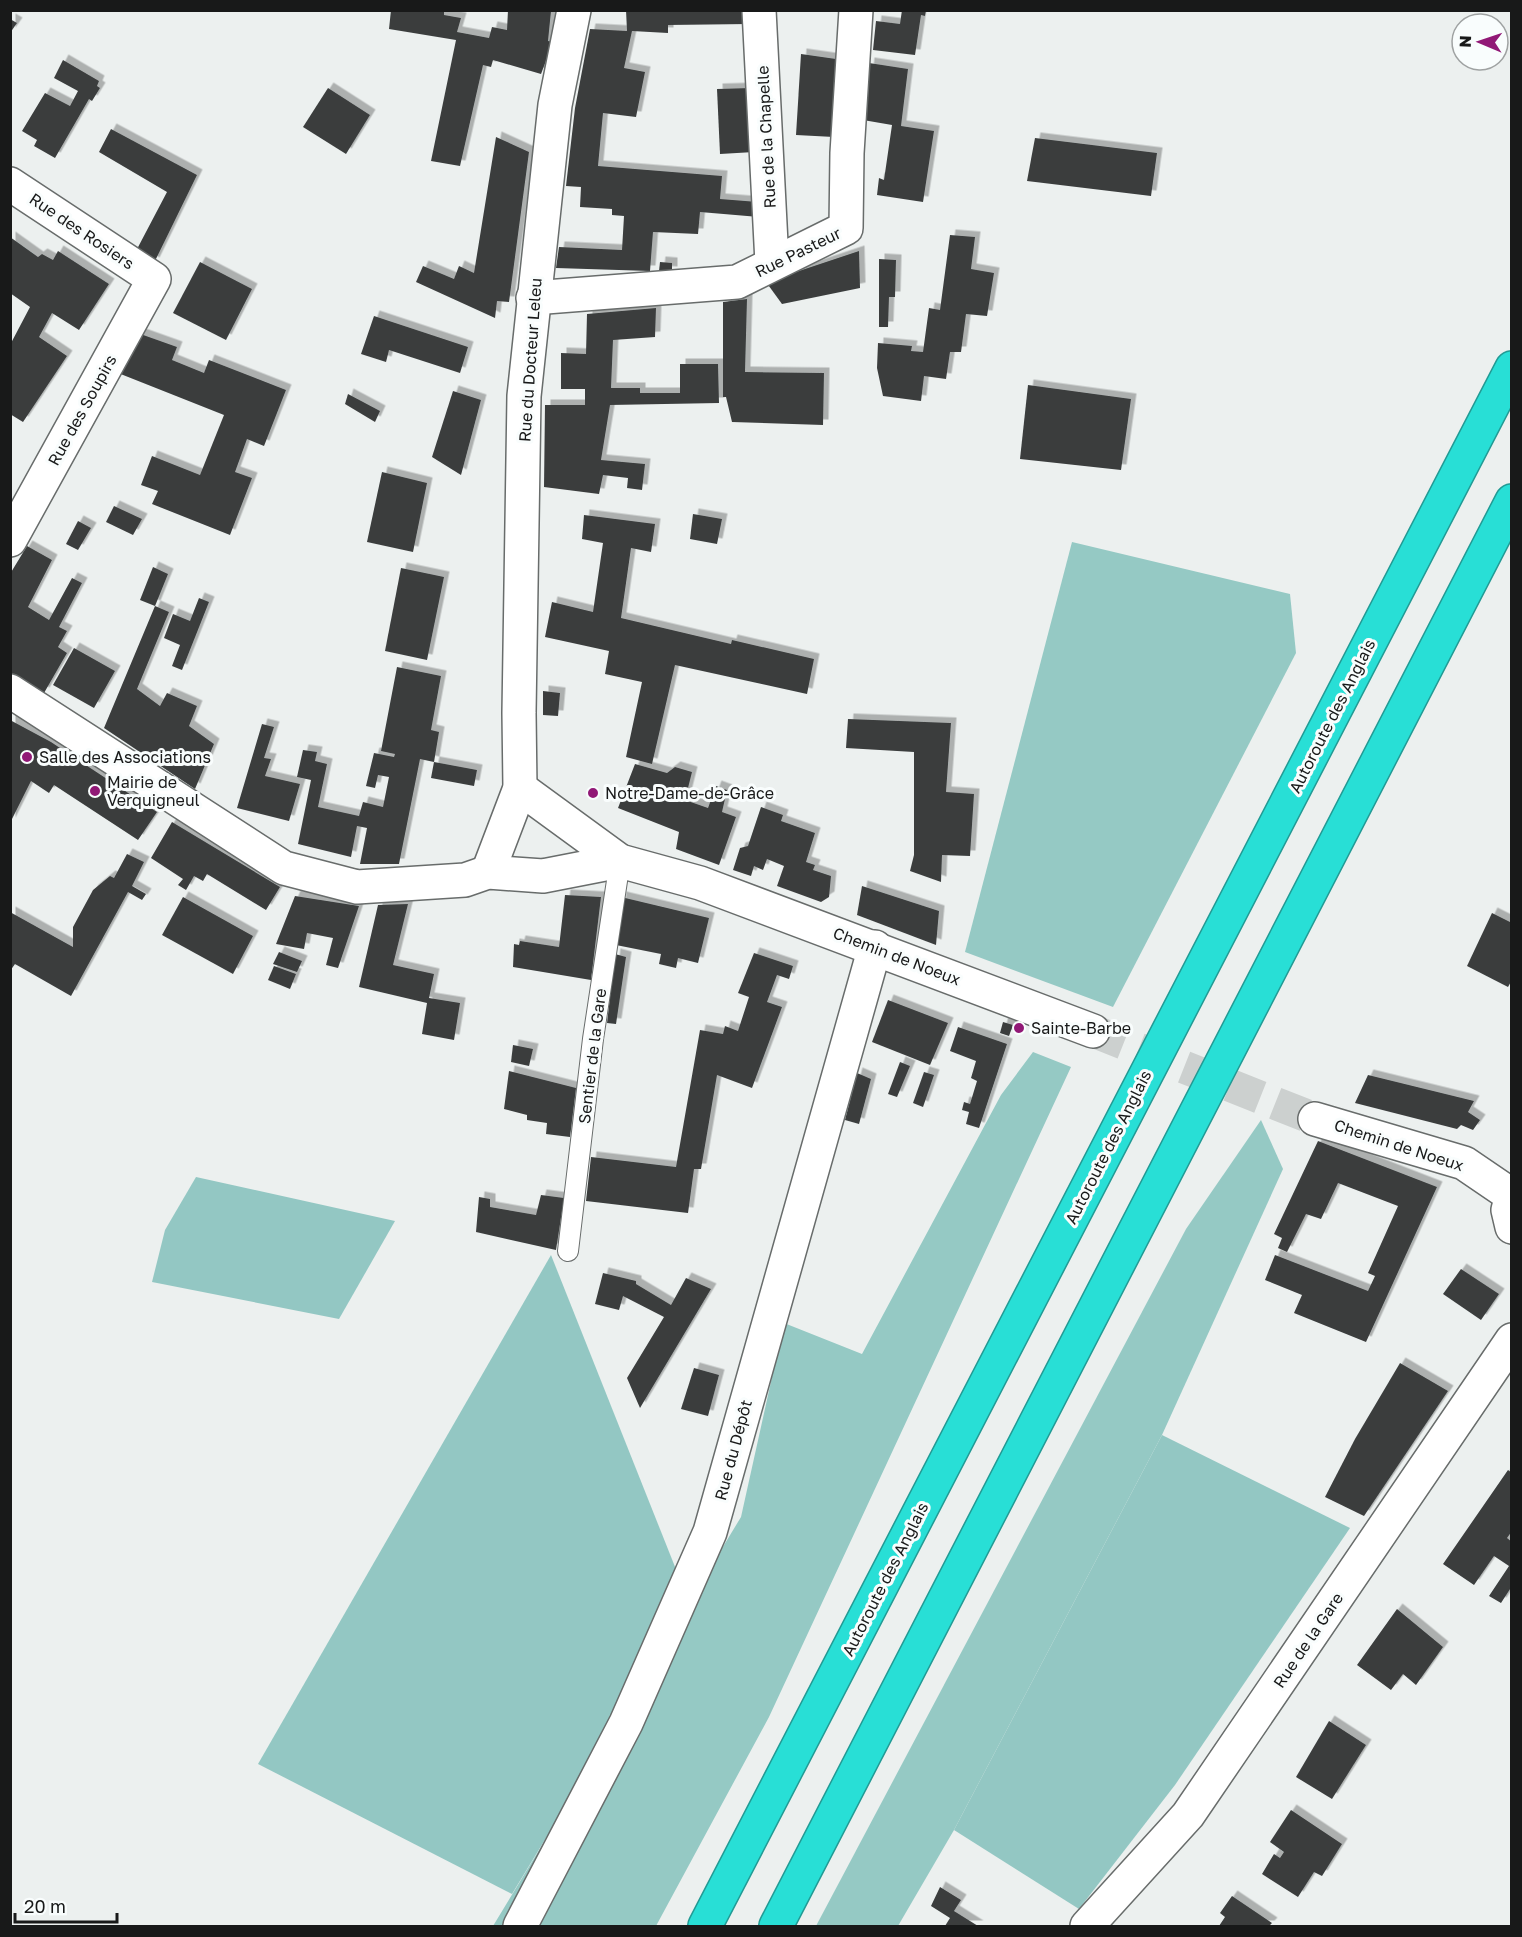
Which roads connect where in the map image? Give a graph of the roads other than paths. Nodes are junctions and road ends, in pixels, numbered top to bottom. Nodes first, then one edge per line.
1 (574, 10) edge
2 (759, 10) edge
3 (856, 10) edge
4 (10, 184) edge
5 (772, 263) junction
6 (154, 279) joint
7 (533, 298) junction
8 (1512, 368) edge
9 (1512, 501) edge
10 (10, 540) edge
11 (10, 692) edge
12 (520, 788) junction
13 (620, 861) junction
14 (488, 872) junction
15 (875, 947) junction
16 (1093, 1031) tunnel mouth
17 (1315, 1119) tunnel mouth
18 (1511, 1195) edge
19 (1512, 1227) edge
20 (568, 1251) dead end
21 (1512, 1340) edge
22 (520, 1926) edge
23 (705, 1926) edge
24 (776, 1926) edge
25 (1087, 1926) edge

1 - 7 street, Rue du Docteur Leleu
2 - 5 street, Rue de la Chapelle
3 - 5 street, Rue Pasteur
4 - 6 street, Rue des Rosiers
5 - 7 street, Rue Pasteur
6 - 10 street, Rue des Soupirs
7 - 12 street, Rue du Docteur Leleu
8 - 23 highway, Autoroute des Anglais
9 - 24 highway
11 - 14 street
12 - 13 street
12 - 14 street
13 - 14 street
13 - 15 street, Chemin de Noeux
13 - 20 lane, Sentier de la Gare
15 - 16 street, Chemin de Noeux
15 - 22 street, Rue du Dépôt
17 - 18 street, Chemin de Noeux
18 - 19 street
21 - 25 street, Rue de la Gare

